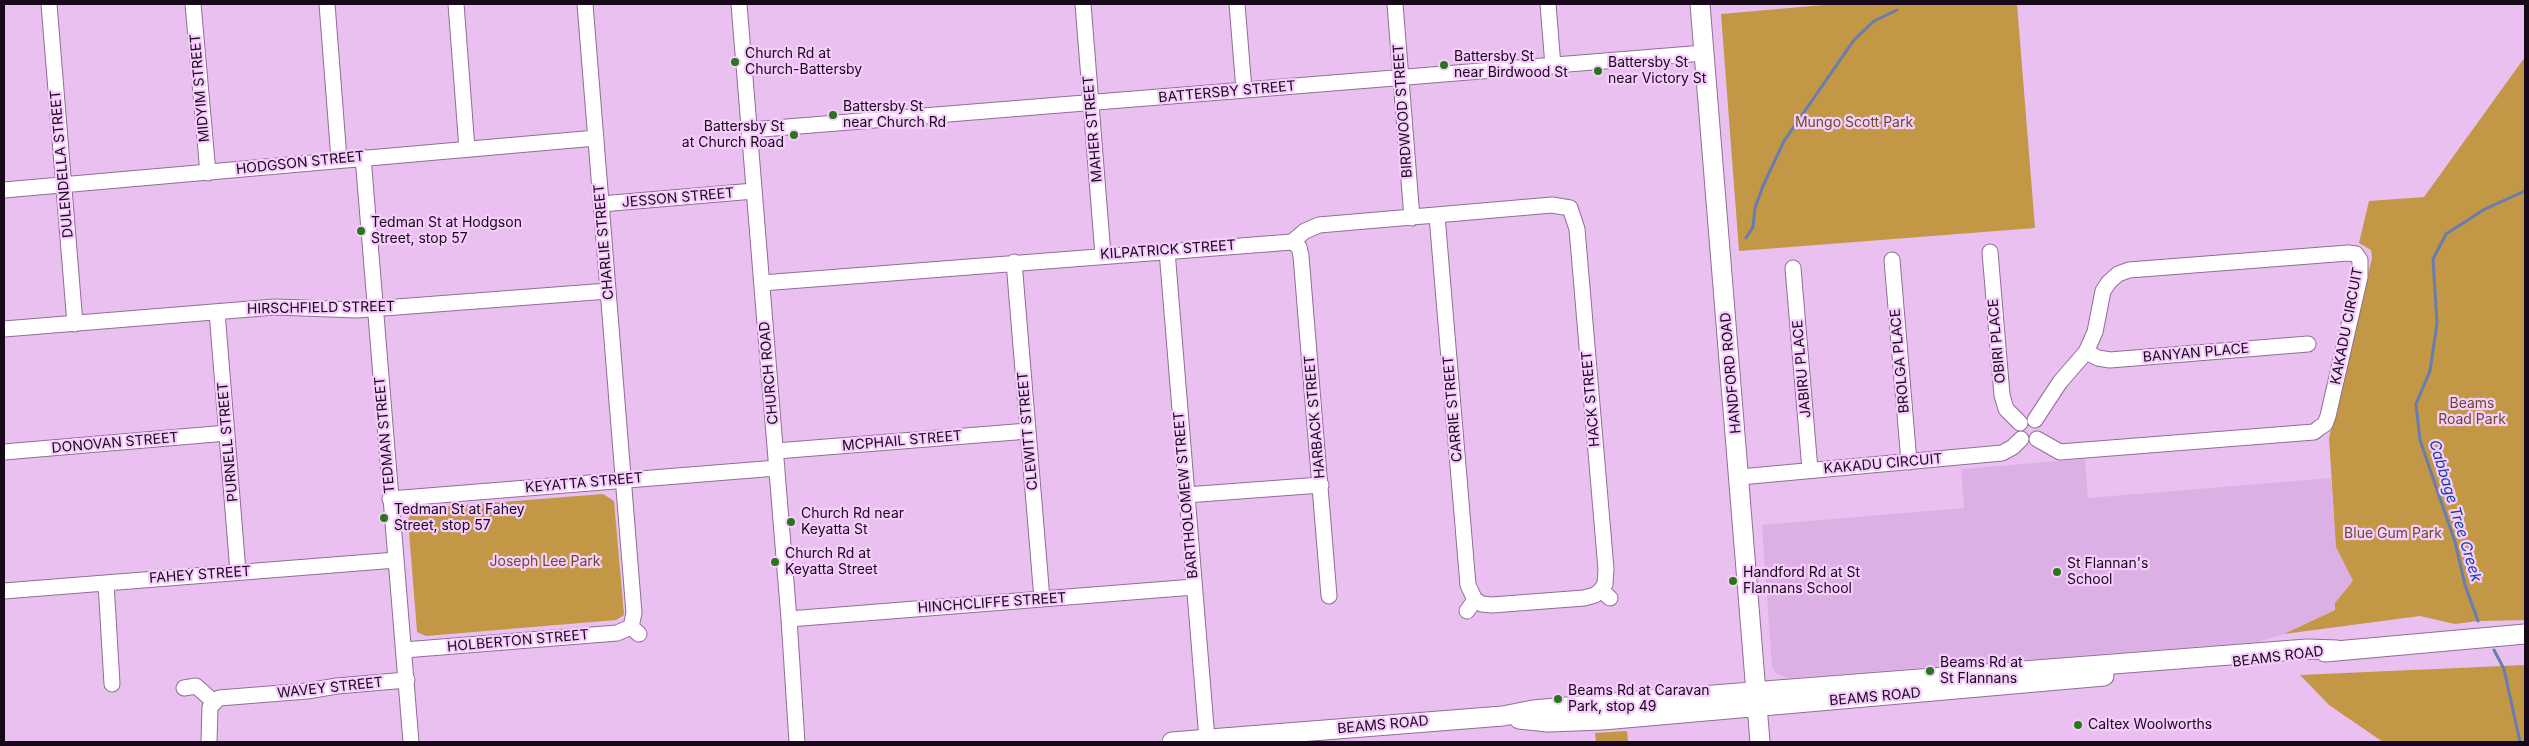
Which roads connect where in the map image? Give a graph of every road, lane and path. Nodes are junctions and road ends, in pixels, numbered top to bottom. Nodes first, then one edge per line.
1 (49, 4) edge
2 (193, 4) edge
3 (327, 4) edge
4 (456, 4) edge
5 (585, 4) edge
6 (739, 4) edge
7 (1083, 4) edge
8 (1237, 4) edge
9 (1395, 4) edge
10 (1548, 4) edge
11 (1700, 4) edge
12 (1704, 54) junction
13 (1553, 66) junction
14 (1401, 78) junction
15 (1244, 90) junction
16 (1091, 103) junction
17 (750, 130) junction
18 (596, 138) junction
19 (467, 149) junction
20 (363, 157) junction
21 (339, 159) junction
22 (208, 173) junction
23 (64, 185) junction
24 (4, 190) edge
25 (754, 191) junction
26 (601, 204) junction
27 (1437, 216) junction
28 (1412, 218) junction
29 (1292, 242) junction
30 (1167, 251) junction
31 (1990, 252) dead end
32 (1103, 255) junction
33 (1892, 260) dead end
34 (1014, 262) junction
35 (1793, 268) dead end
36 (762, 283) junction
37 (608, 291) junction
38 (375, 309) junction
39 (217, 312) junction
40 (75, 324) junction
41 (4, 329) edge
42 (2308, 344) dead end
43 (2086, 352) junction
44 (2036, 420) junction
45 (2020, 423) junction
46 (1028, 431) junction
47 (227, 433) junction
48 (2021, 439) junction
49 (2037, 439) junction
50 (776, 451) junction
51 (4, 452) edge
52 (1909, 462) junction
53 (777, 468) junction
54 (1810, 470) junction
55 (1740, 477) junction
56 (624, 480) junction
57 (1321, 485) junction
58 (1186, 495) junction
59 (390, 499) junction
60 (396, 560) junction
61 (238, 572) junction
62 (106, 583) junction
63 (1194, 587) junction
64 (4, 591) edge
65 (1606, 594) joint
66 (1329, 596) dead end
67 (1042, 599) junction
68 (789, 619) junction
69 (2525, 634) edge
70 (404, 650) junction
71 (407, 680) junction
72 (112, 684) dead end
73 (184, 688) dead end
74 (1757, 700) junction
75 (214, 701) junction
76 (1206, 740) junction
77 (209, 742) edge
78 (411, 742) edge
79 (797, 742) edge
80 (1172, 742) edge
81 (1760, 742) edge

1 - 23 street, DULENDELLA STREET
2 - 22 street, MIDYIM STREET
3 - 21 street
4 - 19 street
5 - 18 street, CHARLIE STREET
6 - 17 street, CHURCH ROAD
7 - 16 street, MAHER STREET
8 - 15 street
9 - 14 street, BIRDWOOD STREET
10 - 13 street
11 - 12 main road, HANDFORD ROAD
12 - 13 street, BATTERSBY STREET
12 - 55 main road, HANDFORD ROAD
13 - 14 street, BATTERSBY STREET
14 - 15 street, BATTERSBY STREET
14 - 28 street, BIRDWOOD STREET
15 - 16 street, BATTERSBY STREET
16 - 17 street, BATTERSBY STREET
16 - 32 street, MAHER STREET
17 - 25 street, CHURCH ROAD
18 - 19 street, HODGSON STREET
18 - 26 street, CHARLIE STREET
19 - 20 street, HODGSON STREET
20 - 21 street, HODGSON STREET
20 - 38 street, TEDMAN STREET
21 - 22 street, HODGSON STREET
22 - 23 street, HODGSON STREET
23 - 24 street, HODGSON STREET
23 - 40 street, DULENDELLA STREET
25 - 26 street, JESSON STREET
25 - 36 street, CHURCH ROAD
26 - 37 street, CHARLIE STREET
27 - 28 street
27 - 65 street, HACK STREET
27 - 65 street, CARRIE STREET
28 - 29 street
29 - 30 street, KILPATRICK STREET
29 - 57 street, HARBACK STREET
30 - 32 street, KILPATRICK STREET
30 - 58 street, BARTHOLOMEW STREET
31 - 45 street, OBIRI PLACE
32 - 34 street, KILPATRICK STREET
33 - 52 street, BROLGA PLACE
34 - 36 street, KILPATRICK STREET
34 - 46 street, CLEWITT STREET
35 - 54 street, JABIRU PLACE
36 - 50 street, CHURCH ROAD
37 - 38 street, HIRSCHFIELD STREET
37 - 56 street, CHARLIE STREET
38 - 39 street, HIRSCHFIELD STREET
38 - 59 street, TEDMAN STREET
39 - 40 street, HIRSCHFIELD STREET
39 - 47 street, PURNELL STREET
40 - 41 street, HIRSCHFIELD STREET
42 - 43 street, BANYAN PLACE
43 - 44 street, KAKADU CIRCUIT
43 - 49 street, KAKADU CIRCUIT
44 - 45 street
44 - 49 street
45 - 48 street
46 - 50 street, MCPHAIL STREET
46 - 67 street, CLEWITT STREET
47 - 51 street, DONOVAN STREET
47 - 61 street, PURNELL STREET
48 - 49 street
48 - 52 street, KAKADU CIRCUIT
50 - 53 street, CHURCH ROAD
52 - 54 street, KAKADU CIRCUIT
53 - 56 street, KEYATTA STREET
53 - 68 street, CHURCH ROAD
54 - 55 street, KAKADU CIRCUIT
55 - 74 main road, HANDFORD ROAD
56 - 59 street, KEYATTA STREET
56 - 70 street, HOLBERTON STREET
57 - 58 street
57 - 66 street, HARBACK STREET
58 - 63 street, BARTHOLOMEW STREET
59 - 60 street, TEDMAN STREET
60 - 61 street, FAHEY STREET
60 - 70 street, TEDMAN STREET
61 - 62 street, FAHEY STREET
62 - 64 street, FAHEY STREET
62 - 72 street
63 - 67 street, HINCHCLIFFE STREET
63 - 76 street, BARTHOLOMEW STREET
67 - 68 street, HINCHCLIFFE STREET
68 - 79 street, CHURCH ROAD
69 - 74 main road, BEAMS ROAD
70 - 71 street, TEDMAN STREET
71 - 75 street, WAVEY STREET
71 - 78 street, TEDMAN STREET
73 - 75 street
74 - 76 main road, BEAMS ROAD
74 - 81 main road, HANDFORD ROAD
75 - 77 street
76 - 80 main road, BEAMS ROAD

